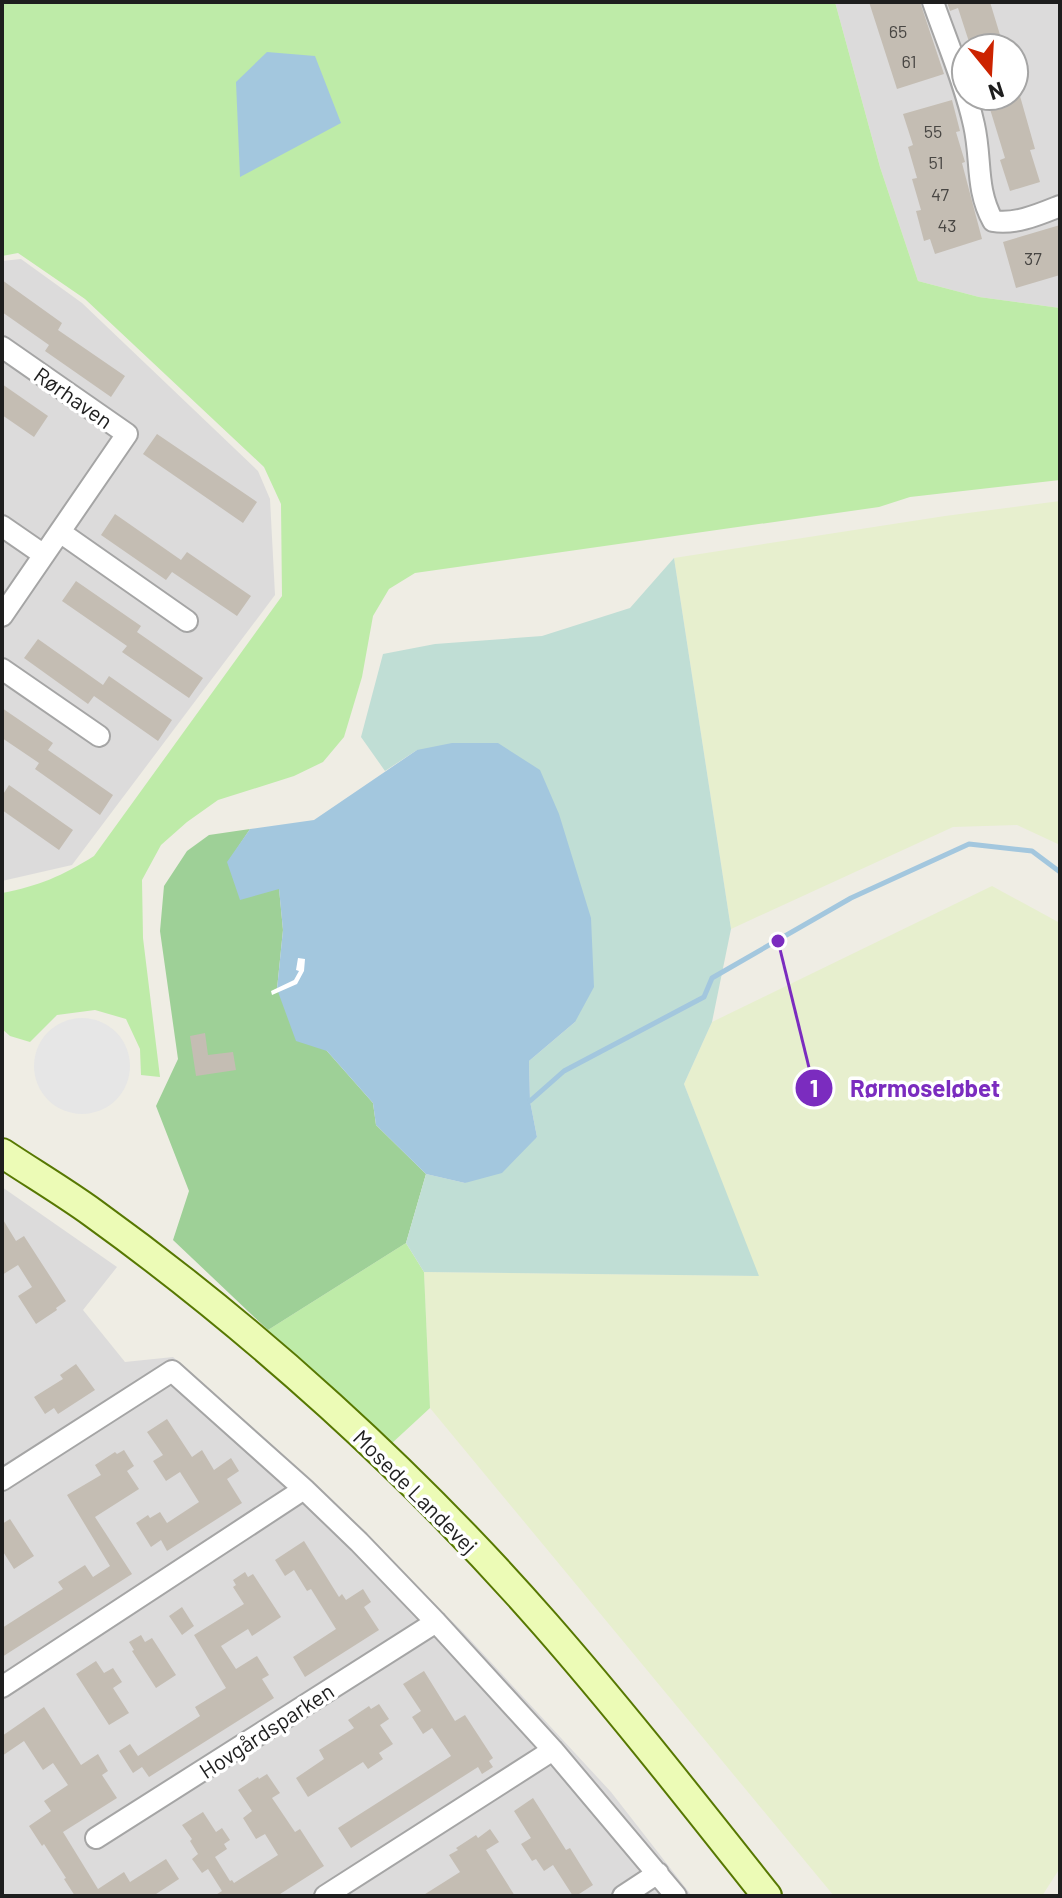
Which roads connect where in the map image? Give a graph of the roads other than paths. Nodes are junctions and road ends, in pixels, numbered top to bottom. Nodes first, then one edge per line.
1 (933, 2) edge
2 (1060, 206) edge
3 (2, 347) edge
4 (2, 526) edge
5 (60, 532) junction
6 (44, 555) junction
7 (2, 616) edge
8 (187, 621) dead end
9 (2, 669) edge
10 (99, 736) dead end
11 (2, 1153) edge
12 (2, 1480) edge
13 (304, 1489) junction
14 (436, 1622) junction
15 (2, 1687) edge
16 (553, 1750) junction
17 (96, 1838) dead end
18 (658, 1873) junction
19 (325, 1896) edge
20 (623, 1896) edge
21 (676, 1896) edge
22 (767, 1896) edge

1 - 2 street
3 - 5 street, Rørhaven
4 - 6 street
5 - 6 street, Rørhaven
5 - 8 street
6 - 7 street, Rørhaven
9 - 10 street
11 - 22 main road, Mosede Landevej
12 - 13 street
13 - 14 street
13 - 15 street
14 - 16 street
14 - 17 street, Hovgårdsparken
16 - 18 street
16 - 19 street
18 - 20 street
18 - 21 street

